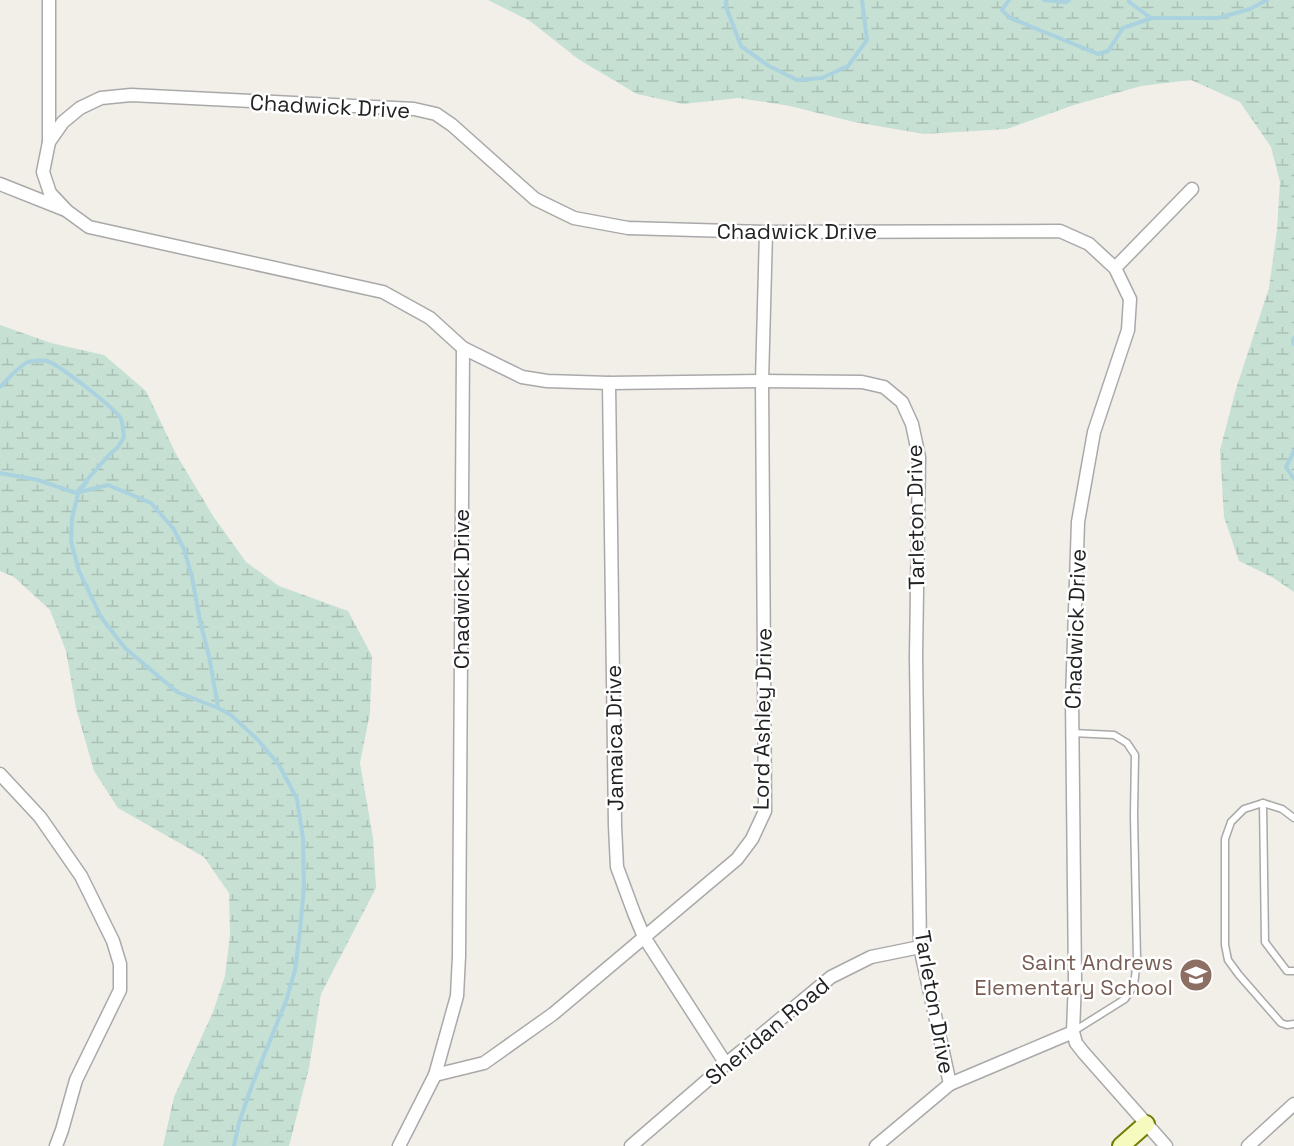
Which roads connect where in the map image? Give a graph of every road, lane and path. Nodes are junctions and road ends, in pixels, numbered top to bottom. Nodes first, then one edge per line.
1 (49, 0) edge
2 (49, 142) junction
3 (0, 184) edge
4 (1192, 189) dead end
5 (67, 211) junction
6 (765, 232) junction
7 (1115, 268) junction
8 (463, 348) junction
9 (762, 381) junction
10 (609, 383) junction
11 (1072, 733) junction
12 (0, 774) edge
13 (1263, 803) junction
14 (1294, 818) edge
15 (644, 937) junction
16 (920, 947) junction
17 (1294, 971) edge
18 (1294, 1025) edge
19 (1073, 1032) junction
20 (726, 1064) junction
21 (435, 1075) junction
22 (950, 1084) junction
23 (1294, 1104) edge
24 (1146, 1124) junction
25 (56, 1146) edge
26 (399, 1146) edge
27 (631, 1146) edge
28 (876, 1146) edge
29 (1121, 1146) edge
30 (1166, 1146) edge
31 (1248, 1146) edge

1 - 2 street
2 - 5 street, Chadwick Drive
2 - 6 street, Chadwick Drive
3 - 5 street
4 - 7 street
5 - 8 street, Chadwick Drive
6 - 7 street, Chadwick Drive
6 - 9 street, Lord Ashley Drive
7 - 11 street, Chadwick Drive
8 - 10 street, Tarleton Drive
8 - 21 street, Chadwick Drive
9 - 10 street, Tarleton Drive
9 - 15 street, Lord Ashley Drive
9 - 16 street, Tarleton Drive
10 - 15 street, Jamaica Drive
11 - 19 street, Chadwick Drive
11 - 19 lane
12 - 25 street
13 - 14 lane
13 - 17 lane
13 - 18 lane
15 - 20 street, Jamaica Drive
15 - 21 street, Lord Ashley Drive
16 - 20 street, Sheridan Road
16 - 22 street, Tarleton Drive
19 - 22 street
19 - 24 street
20 - 27 street, Sheridan Road
21 - 26 street, Chadwick Drive
22 - 28 street
23 - 31 street
24 - 29 street
24 - 30 street

